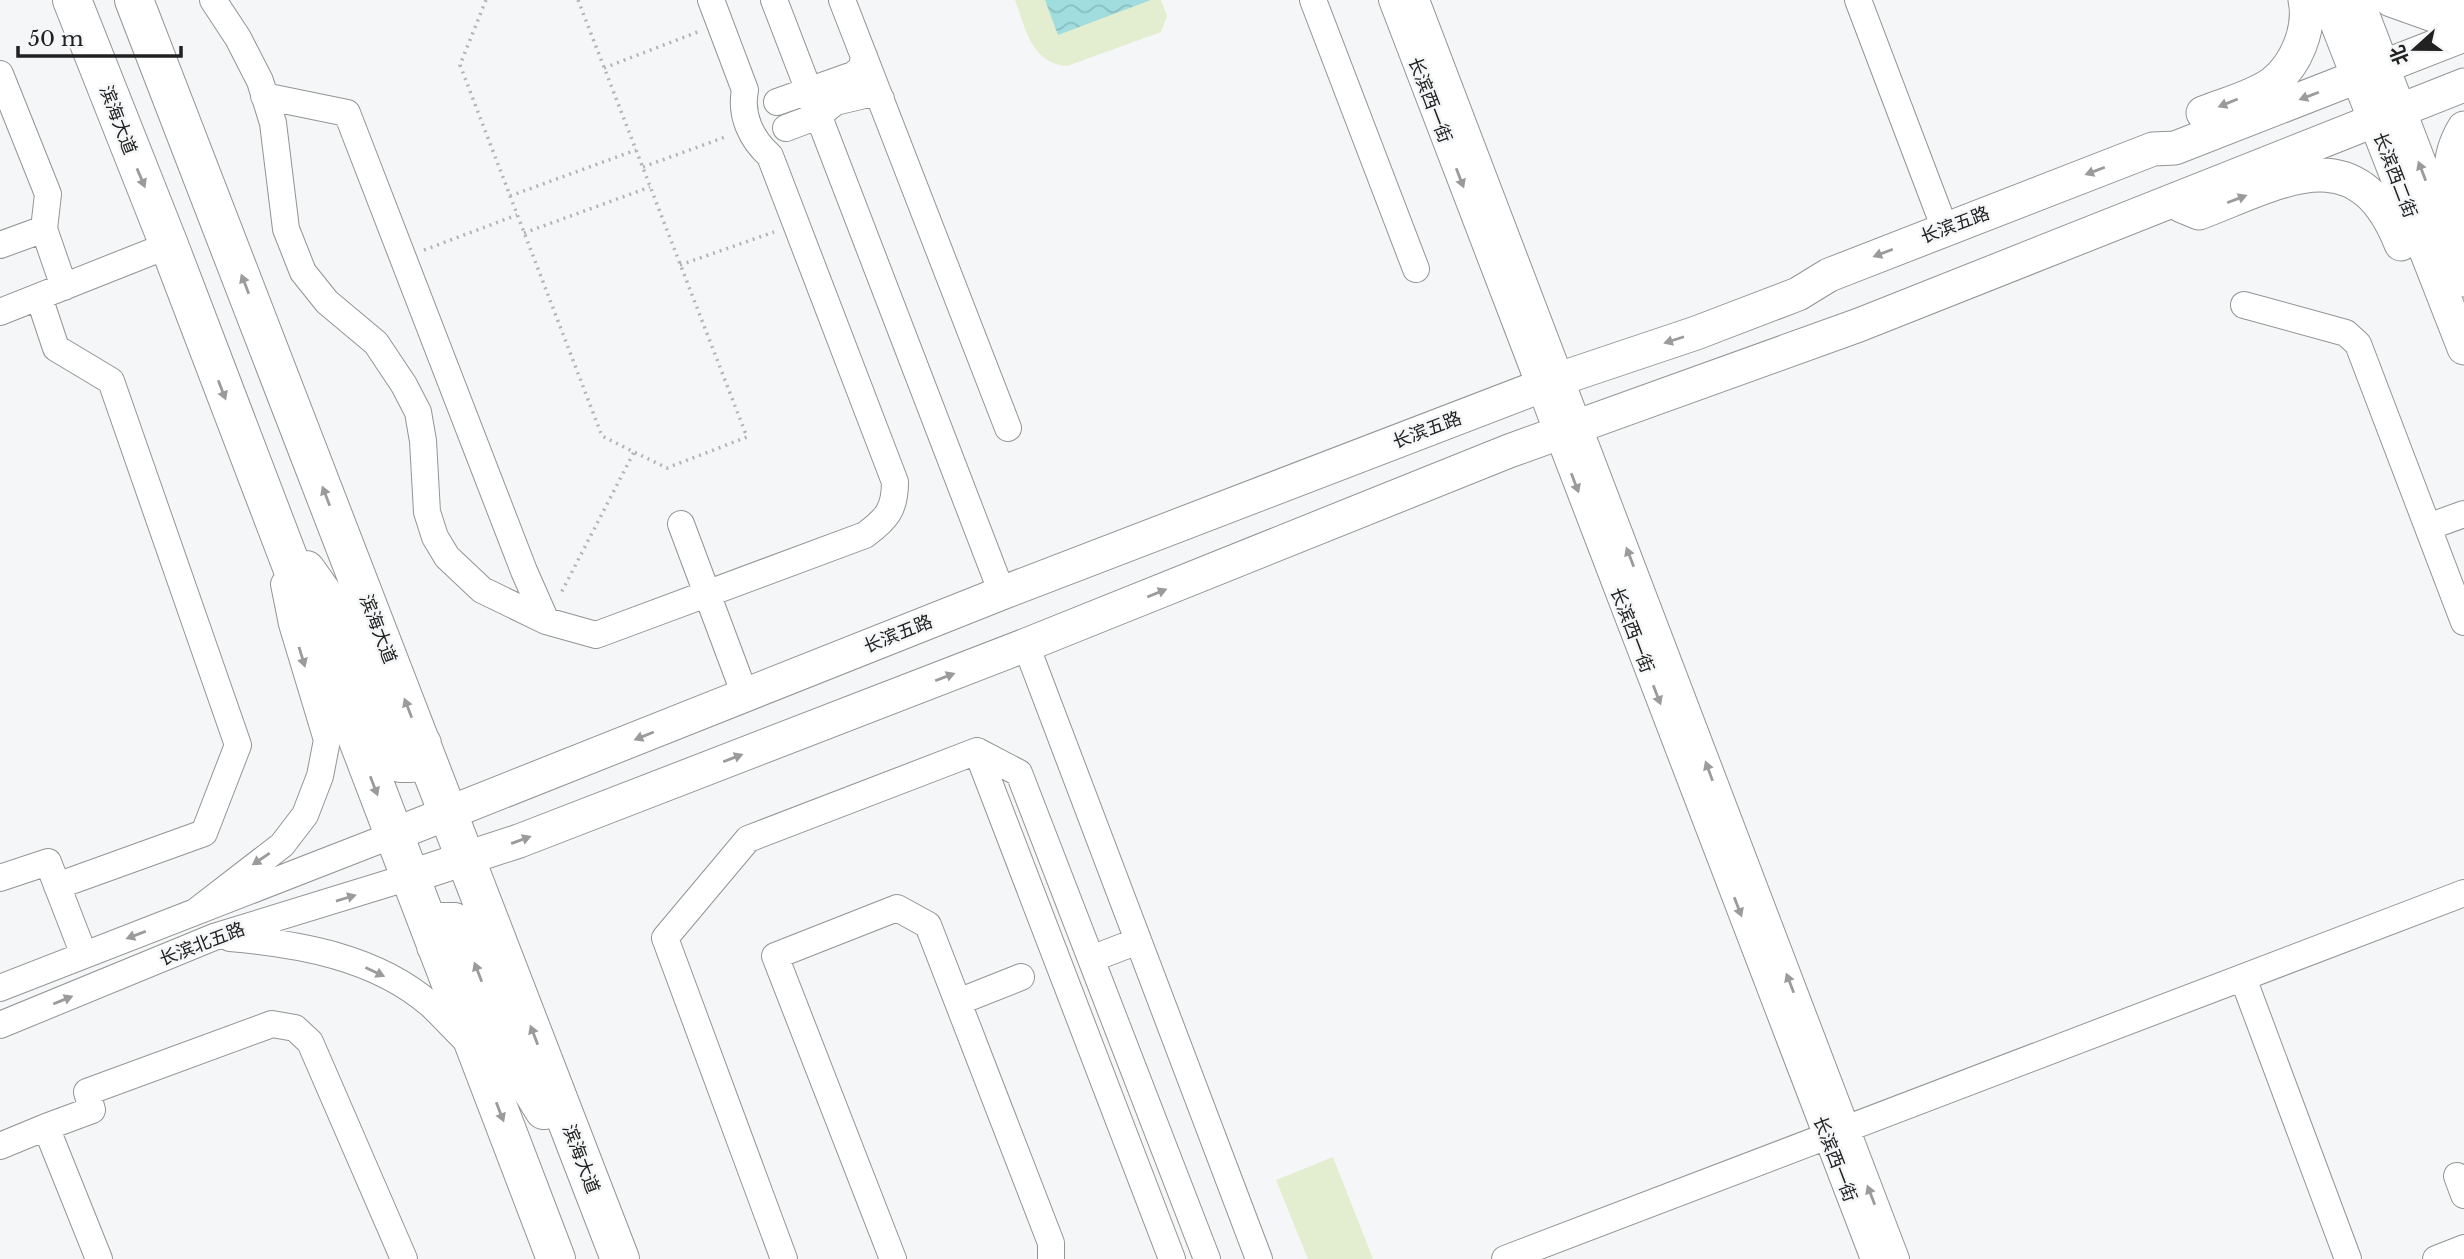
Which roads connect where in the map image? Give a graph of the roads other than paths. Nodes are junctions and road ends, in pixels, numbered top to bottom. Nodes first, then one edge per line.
1 (72, 0) edge
2 (135, 0) edge
3 (213, 0) edge
4 (774, 0) edge
5 (842, 0) edge
6 (1313, 0) edge
7 (1392, 0) edge
8 (1416, 0) edge
9 (1858, 0) edge
10 (2305, 0) edge
11 (2328, 0) edge
12 (2357, 0) edge
13 (2391, 0) edge
14 (715, 12) edge
15 (2462, 28) edge
16 (864, 56) junction
17 (2370, 73) junction
18 (0, 74) edge
19 (2464, 78) edge
20 (2464, 86) edge
21 (746, 90) junction
22 (808, 90) junction
23 (264, 96) junction
24 (881, 99) junction
25 (777, 102) junction
26 (0, 113) edge
27 (818, 116) junction
28 (2386, 116) junction
29 (786, 128) junction
30 (2464, 128) edge
31 (23, 132) junction
32 (2153, 149) junction
33 (770, 156) junction
34 (2174, 202) junction
35 (2464, 225) edge
36 (44, 229) junction
37 (1945, 229) junction
38 (0, 245) edge
39 (169, 245) junction
40 (1416, 269) dead end
41 (2464, 280) edge
42 (64, 287) junction
43 (39, 297) junction
44 (2244, 305) dead end
45 (0, 312) edge
46 (2450, 316) junction
47 (2464, 348) edge
48 (1550, 382) junction
49 (1008, 428) dead end
50 (1569, 430) junction
51 (2464, 514) edge
52 (271, 519) junction
53 (681, 524) dead end
54 (2428, 527) junction
55 (2453, 559) edge
56 (1002, 593) junction
57 (707, 594) junction
58 (546, 621) junction
59 (2464, 622) edge
60 (1026, 645) junction
61 (746, 695) junction
62 (422, 744) junction
63 (977, 751) junction
64 (548, 775) junction
65 (449, 813) junction
66 (562, 824) junction
67 (393, 835) junction
68 (466, 859) junction
69 (409, 877) junction
70 (0, 878) edge
71 (57, 886) junction
72 (2464, 893) edge
73 (199, 909) junction
74 (214, 937) junction
75 (1138, 941) junction
76 (436, 946) junction
77 (84, 955) junction
78 (1091, 959) junction
79 (1021, 977) dead end
80 (2243, 978) junction
81 (0, 988) edge
82 (958, 1002) junction
83 (0, 1025) edge
84 (476, 1051) junction
85 (46, 1127) junction
86 (1837, 1134) junction
87 (0, 1146) edge
88 (590, 1183) junction
89 (2464, 1248) edge
90 (99, 1259) edge
91 (404, 1259) edge
92 (556, 1259) edge
93 (620, 1259) edge
94 (784, 1259) edge
95 (893, 1259) edge
96 (1051, 1259) edge
97 (1172, 1259) edge
98 (1207, 1259) edge
99 (1259, 1259) edge
100 (1505, 1259) edge
101 (1874, 1259) edge
102 (1896, 1259) edge
103 (2348, 1259) edge
104 (2436, 1259) edge

1 -> 39 highway, 滨海大道
62 -> 2 highway, 滨海大道
3 - 23 street
4 - 22 street
5 - 16 street
6 - 40 street
7 -> 48 street, 长滨西一街
8 - 48 street, 长滨西一街
9 - 37 street
10 -> 32 main road
11 - 17 main road, 长滨西二街
12 - 17 main road, 长滨西二街
13 - 15 main road
14 - 21 street
15 - 17 main road, 长滨五路
15 - 19 main road
16 - 22 street
16 - 24 street
17 - 28 main road, 长滨西二街
17 -> 32 main road, 长滨五路
18 - 31 street
20 - 28 main road
21 - 25 street
21 - 33 street
22 - 25 street
22 - 27 street
23 - 58 street
23 - 58 street
24 - 27 street
24 - 49 street
25 - 29 street
26 - 31 street
27 - 29 street
27 - 56 street
28 - 34 main road
41 -> 28 main road, 长滨西二街
28 - 46 main road, 长滨西二街
29 - 33 street
30 - 35 main road
31 - 36 street
32 -> 37 main road, 长滨五路
33 - 57 street
34 -> 46 main road
34 - 50 main road
36 - 38 street
36 - 42 street
37 -> 48 main road, 长滨五路
39 - 42 street
39 -> 52 highway, 滨海大道
42 - 43 street
43 - 45 street
43 - 71 street
44 - 54 street
46 - 47 main road, 长滨西二街
48 - 50 street, 长滨西一街
48 - 56 main road, 长滨五路
60 -> 50 main road
50 - 86 street, 长滨西一街
51 - 54 street
52 - 62 highway
52 -> 67 highway, 滨海大道
52 -> 73 street
53 - 57 street
54 - 55 street
55 - 59 street
56 - 61 main road, 长滨五路
57 - 58 street
57 - 61 street
66 -> 60 main road
60 - 75 street
61 -> 64 main road, 长滨五路
62 - 65 highway, 滨海大道
63 - 78 street
63 - 94 street
63 - 97 street
64 - 65 main road, 长滨五路
64 - 66 main road
65 - 67 main road, 长滨五路
65 - 68 highway, 滨海大道
68 -> 66 main road
67 - 69 highway, 滨海大道
67 - 73 street, 长滨北五路
68 - 69 main road
88 -> 68 highway, 滨海大道
74 -> 69 street, 长滨北五路
69 - 76 highway, 滨海大道
70 - 71 street
71 - 77 street
72 - 80 street
73 -> 77 street, 长滨北五路
83 -> 74 street, 长滨北五路
74 -> 84 street
75 - 78 street
75 - 99 street
76 - 84 highway, 滨海大道
88 -> 76 highway
77 - 81 street, 长滨北五路
78 - 98 street
79 - 82 street
80 - 86 street
80 - 103 street
82 - 95 street
82 - 96 street
84 -> 92 highway, 滨海大道
85 - 87 street
85 - 90 street
85 - 91 street
86 - 100 street
86 - 101 street, 长滨西一街
102 -> 86 street, 长滨西一街
88 - 93 highway, 滨海大道
89 - 104 street

